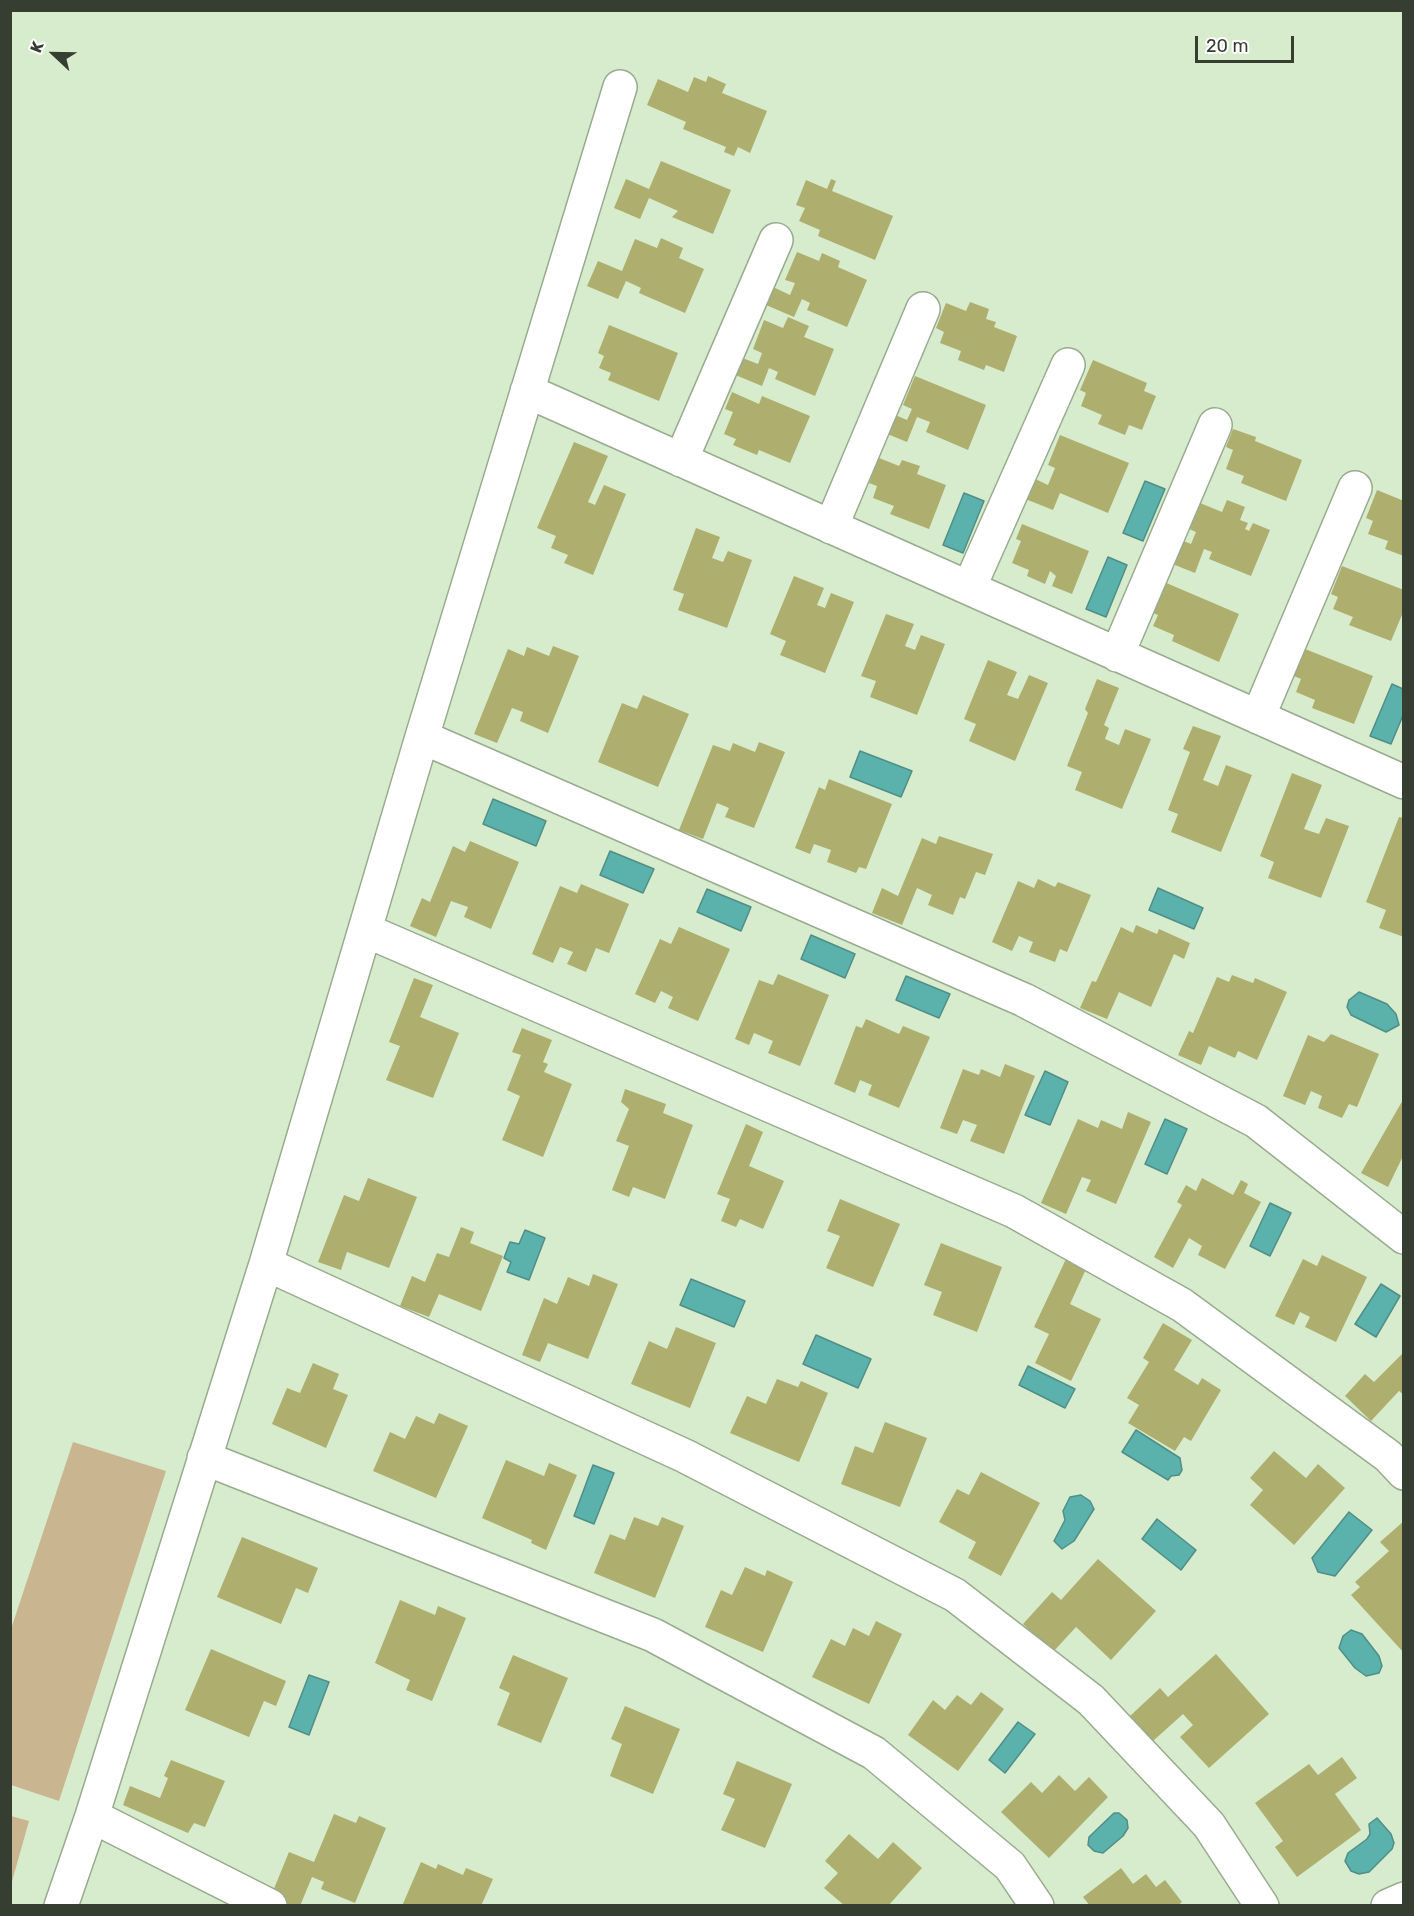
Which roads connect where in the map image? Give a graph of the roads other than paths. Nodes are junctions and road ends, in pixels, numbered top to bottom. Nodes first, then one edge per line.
1 (620, 87) dead end
2 (776, 240) dead end
3 (923, 309) dead end
4 (1068, 365) dead end
5 (526, 391) junction
6 (1215, 425) dead end
7 (681, 460) junction
8 (1355, 488) dead end
9 (831, 527) junction
10 (969, 588) junction
11 (1117, 655) junction
12 (1258, 717) junction
13 (422, 736) junction
14 (1403, 779) edge
15 (367, 931) junction
16 (1404, 1237) edge
17 (266, 1264) junction
18 (204, 1458) junction
19 (1404, 1473) edge
20 (92, 1816) junction
21 (1404, 1899) edge
22 (61, 1905) edge
23 (270, 1905) edge
24 (1037, 1905) edge
25 (1262, 1905) edge
26 (1388, 1905) edge

1 - 5 street
2 - 7 street
3 - 9 street
4 - 10 street
5 - 7 street
5 - 13 street
6 - 11 street
7 - 9 street
8 - 12 street
9 - 10 street
10 - 11 street
11 - 12 street
12 - 14 street
13 - 15 street
13 - 16 street
15 - 17 street
15 - 19 street
17 - 18 street
17 - 25 street
18 - 20 street
18 - 24 street
20 - 22 street
20 - 23 street
21 - 26 street

